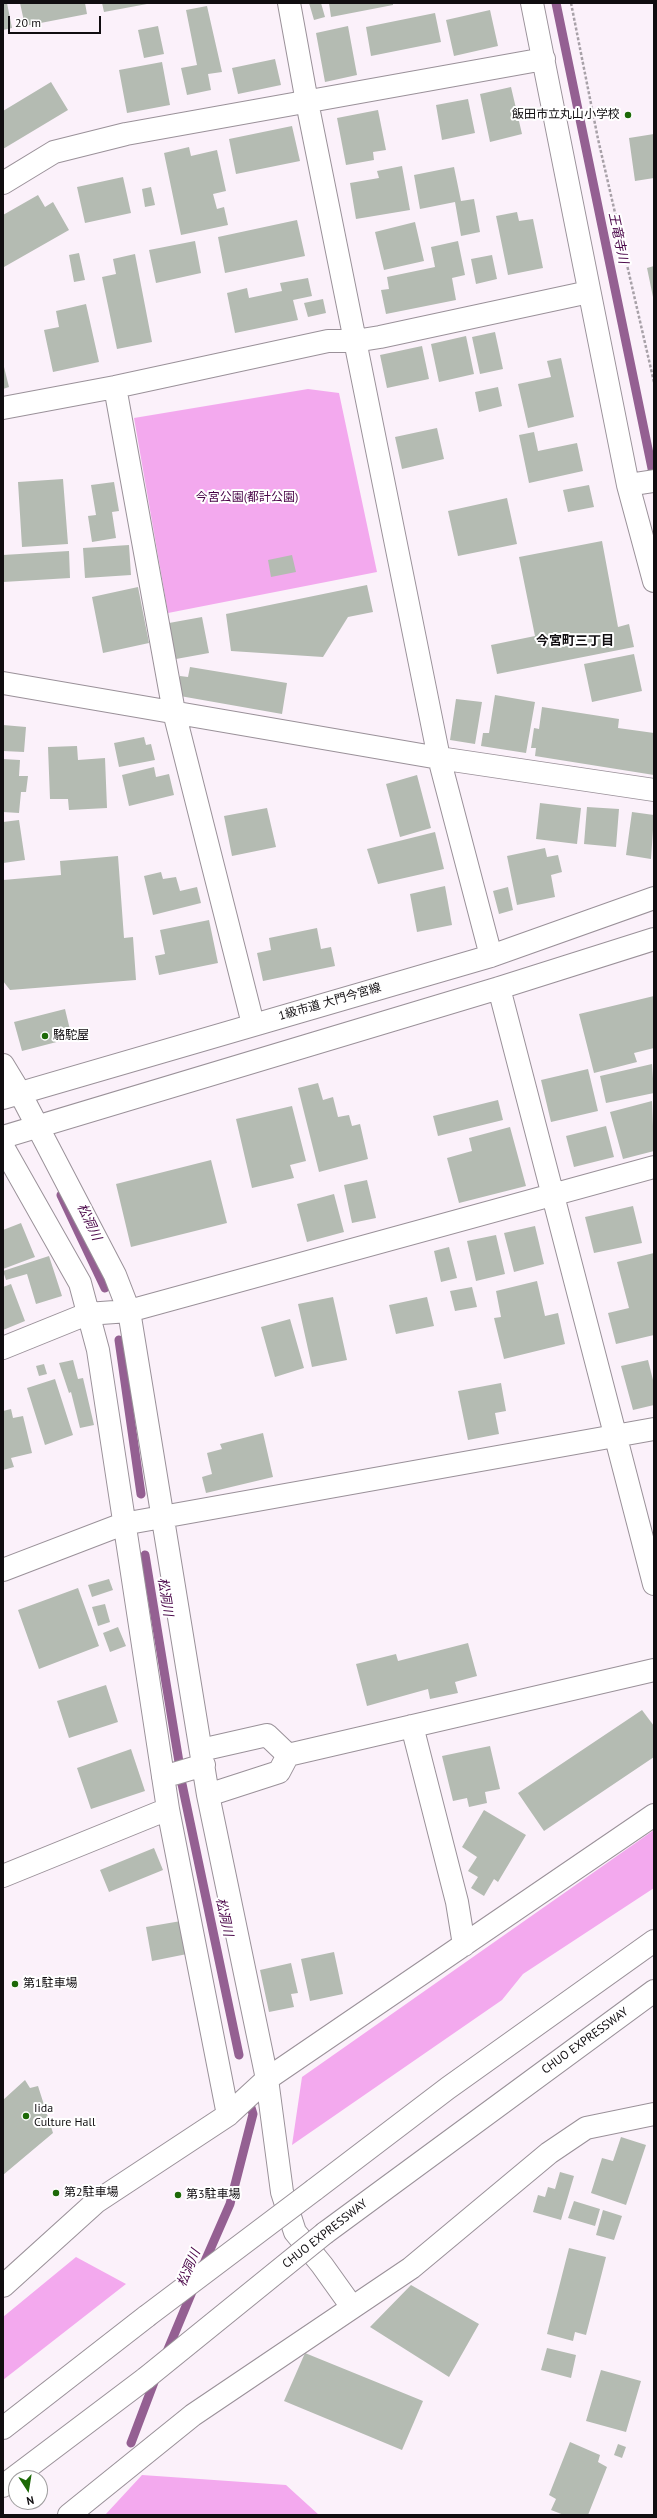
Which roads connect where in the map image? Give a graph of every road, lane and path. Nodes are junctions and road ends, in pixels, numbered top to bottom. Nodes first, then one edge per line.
1 (289, 3) edge
2 (532, 3) edge
3 (571, 3) edge
4 (544, 59) junction
5 (307, 102) junction
6 (3, 183) edge
7 (589, 292) junction
8 (355, 341) junction
9 (654, 382) edge
10 (115, 387) junction
11 (3, 408) edge
12 (641, 483) edge
13 (654, 581) edge
14 (3, 683) edge
15 (174, 712) junction
16 (439, 758) junction
17 (654, 790) edge
18 (654, 898) edge
19 (654, 939) edge
20 (491, 956) junction
21 (499, 988) junction
22 (253, 1024) junction
23 (3, 1065) edge
24 (12, 1095) edge
25 (36, 1126) junction
26 (3, 1137) edge
27 (3, 1147) edge
28 (654, 1167) edge
29 (552, 1196) junction
30 (129, 1311) junction
31 (87, 1314) junction
32 (3, 1348) edge
33 (654, 1429) edge
34 (617, 1437) junction
35 (163, 1518) junction
36 (123, 1524) junction
37 (3, 1570) edge
38 (654, 1584) edge
39 (654, 1670) edge
40 (412, 1726) junction
41 (288, 1755) junction
42 (203, 1758) junction
43 (163, 1777) junction
44 (208, 1796) junction
45 (168, 1809) junction
46 (654, 1815) edge
47 (3, 1876) edge
48 (654, 1941) edge
49 (464, 1946) junction
50 (654, 1991) edge
51 (267, 2079) junction
52 (654, 2114) edge
53 (228, 2116) junction
54 (3, 2286) edge
55 (352, 2307) junction
56 (3, 2428) edge
57 (3, 2486) edge
58 (69, 2515) edge

1 - 5 main road
2 - 4 main road
3 - 9 path
4 - 5 main road
4 - 7 main road
5 - 6 main road
5 - 8 main road
7 - 8 main road
7 - 12 main road
8 - 10 main road
8 - 16 main road
10 - 11 main road
10 - 15 main road
12 - 13 main road
14 - 15 main road
15 - 16 main road
15 - 22 main road
16 - 17 main road
16 - 20 main road
18 - 20 main road, 1級市道 大門今宮線
19 - 21 main road
20 - 22 main road, 1級市道 大門今宮線
21 - 25 main road
21 - 29 main road
22 - 24 main road, 1級市道 大門今宮線
23 - 24 main road
24 - 25 main road
25 - 26 main road
25 - 30 main road
27 - 31 main road
28 - 29 main road
29 - 30 main road
29 - 34 main road
30 - 31 main road
30 - 35 main road
31 - 32 main road
31 - 36 main road
33 - 34 main road
34 - 35 main road
34 - 38 main road
35 - 36 main road
35 - 42 main road
36 - 37 main road
36 - 43 main road
39 - 40 main road
40 - 41 main road
40 - 49 main road
41 - 42 main road
41 - 44 main road
42 - 43 main road
42 - 44 main road
43 - 45 main road
44 - 51 main road
45 - 47 main road
45 - 53 main road
46 - 49 main road
48 - 56 main road, bridge
49 - 51 main road
50 - 57 main road, CHUO EXPRESSWAY, bridge
51 - 53 main road
51 - 55 main road
52 - 55 main road
53 - 54 main road
55 - 58 main road

